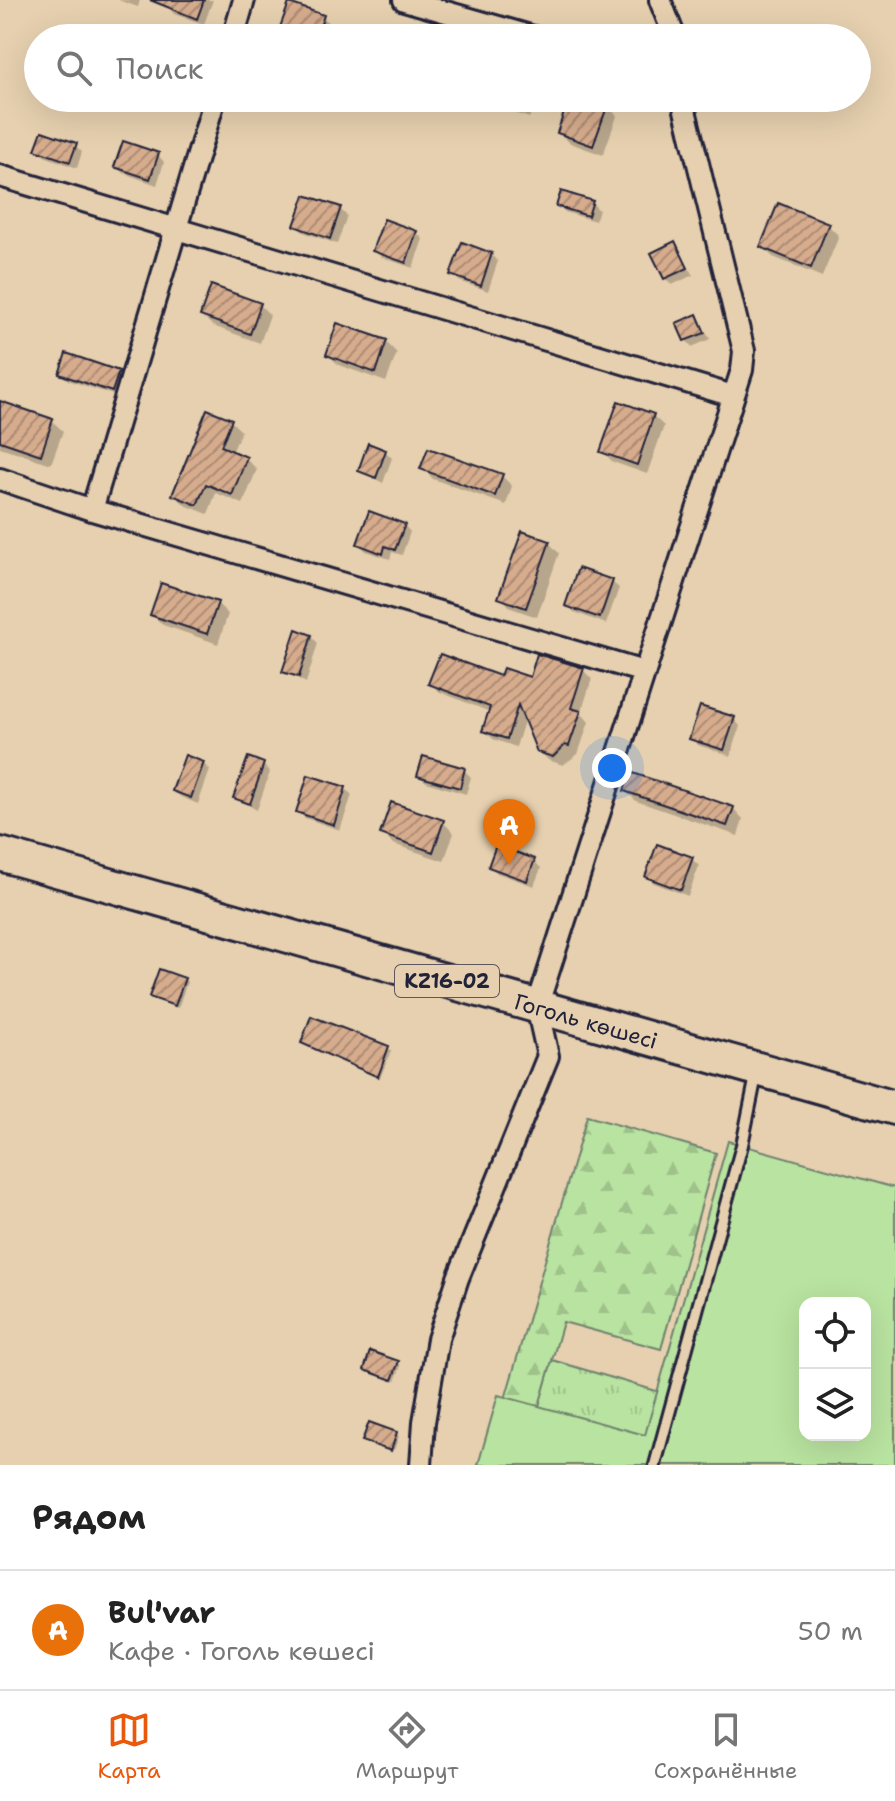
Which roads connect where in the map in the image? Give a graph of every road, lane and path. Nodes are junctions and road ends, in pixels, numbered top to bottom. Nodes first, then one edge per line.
1 (244, 0) edge
2 (404, 0) edge
3 (660, 0) edge
4 (237, 24) edge
5 (488, 24) edge
6 (669, 24) edge
7 (211, 112) edge
8 (685, 112) edge
9 (0, 176) edge
10 (177, 229) junction
11 (733, 396) junction
12 (0, 479) edge
13 (92, 510) junction
14 (644, 672) junction
15 (0, 854) edge
16 (537, 1007) junction
17 (758, 1069) junction
18 (895, 1108) edge
19 (421, 1465) edge
20 (655, 1465) edge

1 - 4 street
2 - 5 street
3 - 6 street
7 - 10 street
8 - 11 street
9 - 10 street
10 - 11 street
10 - 13 street
11 - 14 street
12 - 13 street
13 - 14 street
14 - 16 street
15 - 16 main road, Гоголь көшесі / KZ16-02
16 - 17 main road, Гоголь көшесі / KZ16-02
16 - 19 street
17 - 18 main road, Гоголь көшесі / KZ16-02
17 - 20 lane

